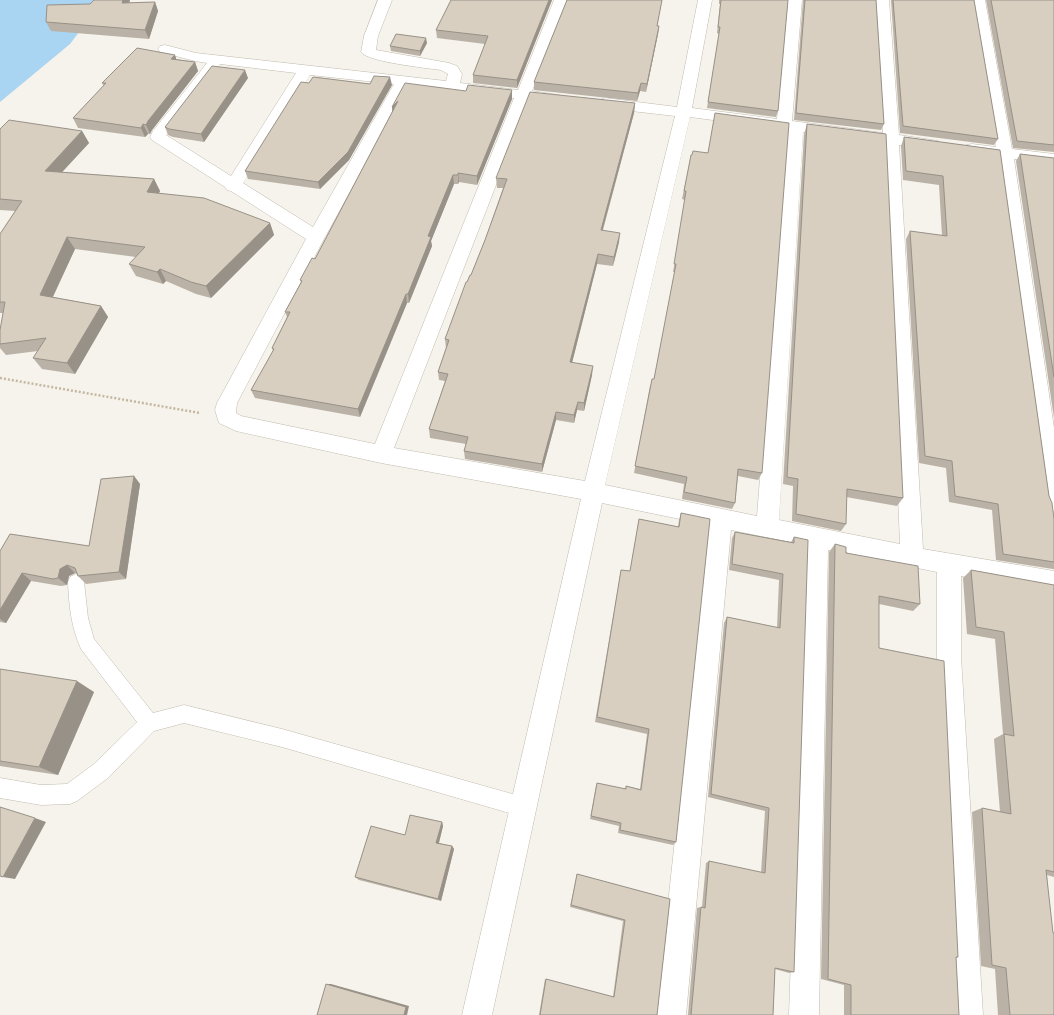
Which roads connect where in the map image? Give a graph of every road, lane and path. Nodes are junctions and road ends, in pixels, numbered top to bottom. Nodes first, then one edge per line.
1 (385, 0) edge
2 (561, 0) edge
3 (705, 0) edge
4 (795, 0) edge
5 (882, 0) edge
6 (978, 0) edge
7 (165, 49) dead end
8 (217, 59) junction
9 (306, 69) junction
10 (403, 81) junction
11 (452, 87) junction
12 (524, 95) junction
13 (569, 100) edge
14 (592, 102) edge
15 (684, 112) junction
16 (790, 125) junction
17 (891, 138) junction
18 (1005, 153) junction
19 (1054, 159) edge
20 (233, 186) junction
21 (316, 237) junction
22 (0, 378) edge
23 (226, 417) junction
24 (380, 454) junction
25 (592, 492) junction
26 (1054, 502) edge
27 (721, 518) junction
28 (767, 528) junction
29 (817, 538) junction
30 (912, 557) junction
31 (949, 564) junction
32 (76, 582) edge
33 (1054, 582) edge
34 (149, 723) junction
35 (0, 788) edge
36 (523, 807) junction
37 (477, 1015) edge
38 (671, 1015) edge
39 (804, 1015) edge
40 (968, 1015) edge

1 - 11 street
2 - 12 street
3 - 15 street
4 - 16 street
5 - 17 street
6 - 18 street
7 - 8 street
8 - 9 street
8 - 20 street
9 - 10 street
9 - 20 street
10 - 11 street
10 - 21 street
11 - 12 street
12 - 13 street
12 - 24 street
14 - 15 street
15 - 16 street
15 - 25 street
16 - 17 street
16 - 28 street
17 - 18 street
17 - 30 street
18 - 19 street
18 - 26 street
20 - 21 street
21 - 23 street
22 - 23 path
23 - 24 street
24 - 25 street
25 - 27 street
25 - 36 street
27 - 28 street
27 - 38 street
28 - 29 street
29 - 30 street
29 - 39 street
30 - 31 street
31 - 33 street
31 - 40 street
32 - 34 lane
34 - 35 lane
34 - 36 lane
36 - 37 street

